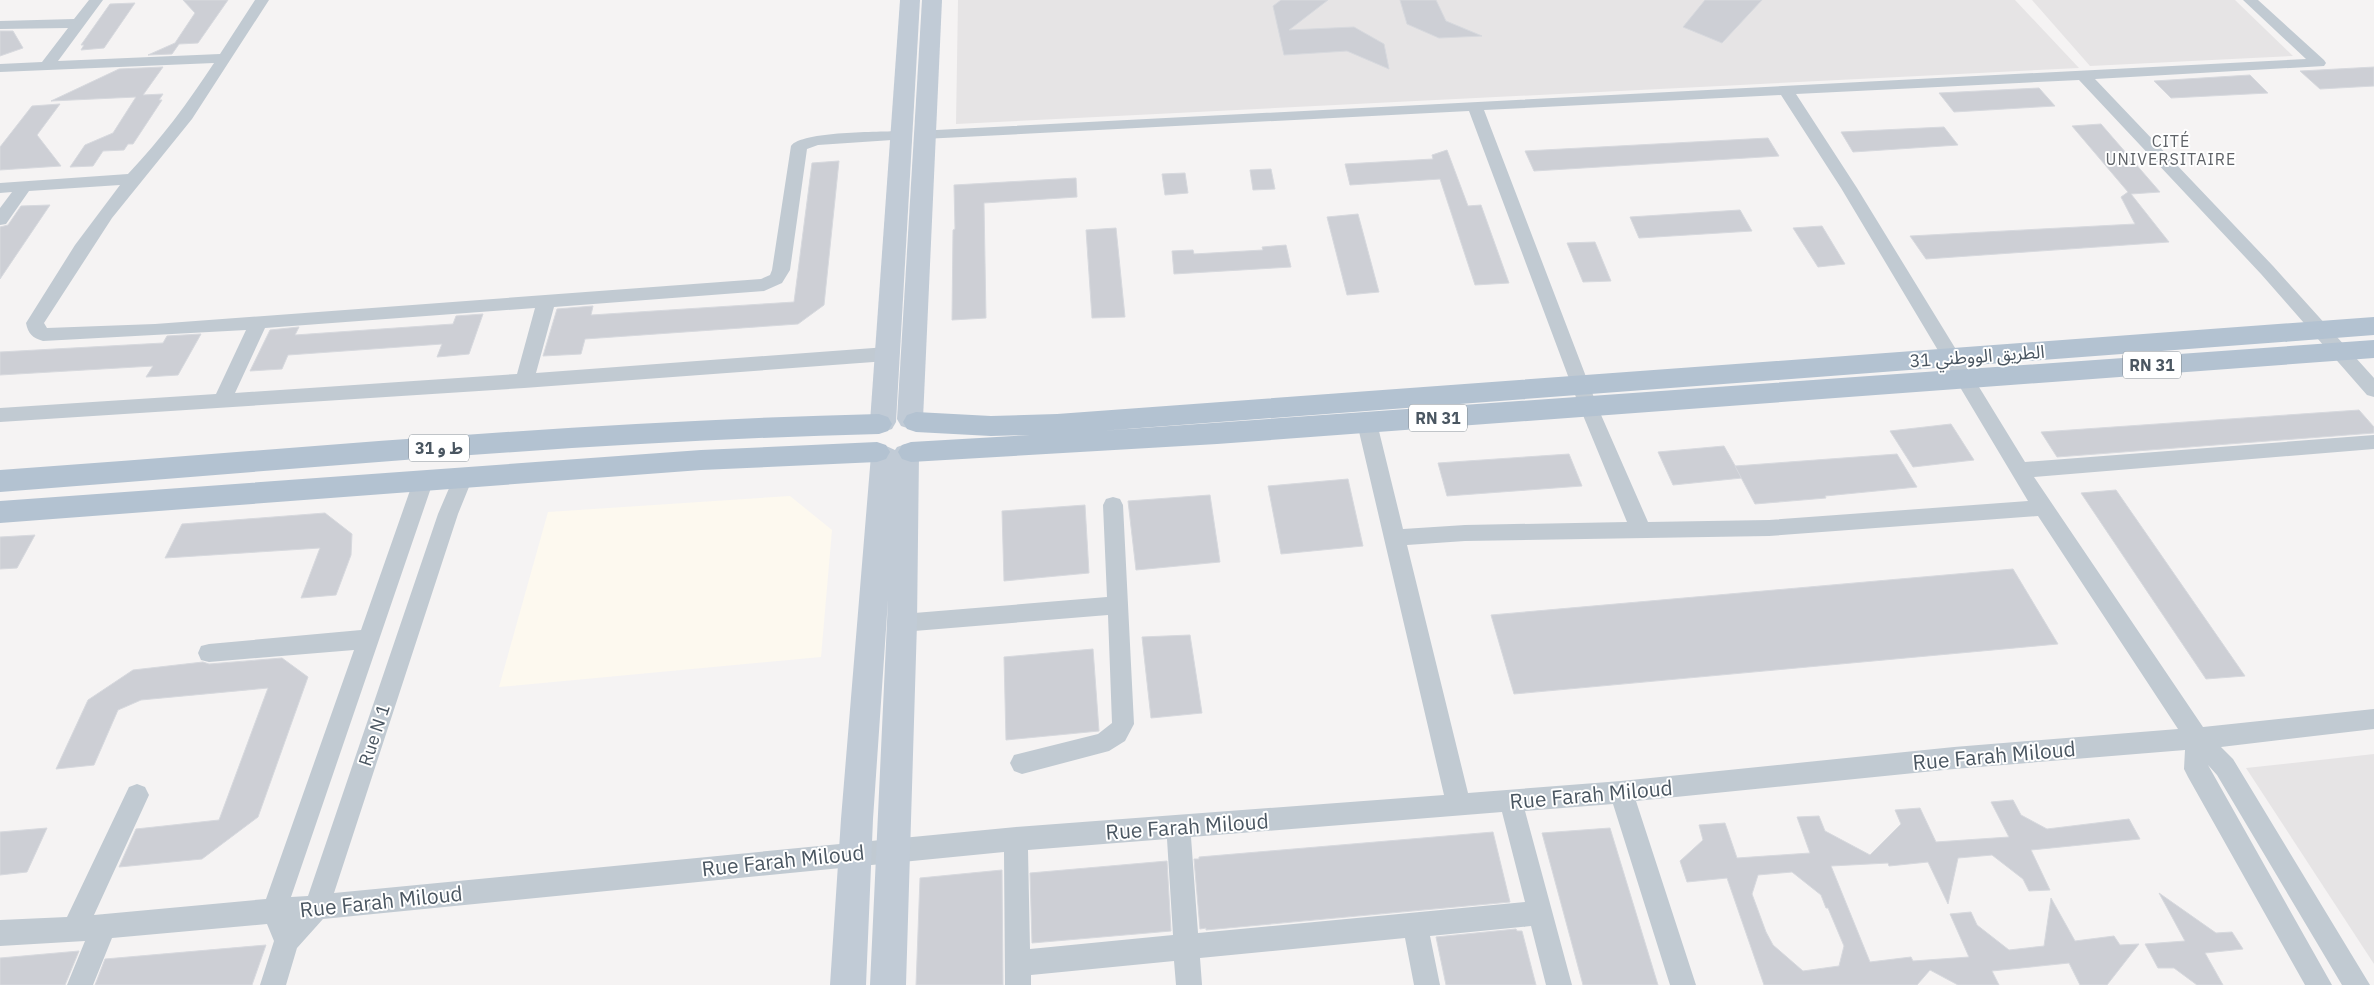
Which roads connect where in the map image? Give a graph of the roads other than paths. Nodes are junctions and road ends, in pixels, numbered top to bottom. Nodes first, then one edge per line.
1 (96, 0) edge
2 (262, 0) edge
3 (910, 0) edge
4 (932, 0) edge
5 (2250, 0) edge
6 (78, 22) junction
7 (0, 26) edge
8 (224, 58) junction
9 (47, 65) junction
10 (0, 68) edge
11 (2084, 76) junction
12 (1786, 91) junction
13 (1475, 106) junction
14 (923, 134) junction
15 (901, 136) junction
16 (133, 179) junction
17 (24, 187) junction
18 (0, 188) edge
19 (0, 220) edge
20 (546, 302) junction
21 (259, 322) junction
22 (2374, 326) edge
23 (2320, 330) junction
24 (2374, 349) edge
25 (2340, 352) junction
26 (887, 354) junction
27 (1958, 368) junction
28 (524, 381) junction
29 (2374, 390) edge
30 (1585, 397) junction
31 (222, 401) junction
32 (0, 415) edge
33 (913, 420) junction
34 (881, 423) junction
35 (1367, 423) junction
36 (2374, 442) edge
37 (895, 453) junction
38 (2020, 470) junction
39 (462, 477) junction
40 (424, 479) junction
41 (0, 481) edge
42 (1113, 505) dead end
43 (2043, 508) junction
44 (0, 512) edge
45 (1641, 530) junction
46 (1394, 538) junction
47 (1118, 605) junction
48 (902, 623) junction
49 (369, 639) junction
50 (209, 653) dead end
51 (2374, 719) edge
52 (2197, 738) junction
53 (1022, 763) dead end
54 (1622, 792) junction
55 (137, 795) dead end
56 (1511, 801) junction
57 (1459, 806) junction
58 (1178, 826) junction
59 (1016, 839) junction
60 (893, 850) junction
61 (856, 853) junction
62 (317, 907) junction
63 (274, 911) junction
64 (1539, 913) junction
65 (1415, 925) junction
66 (104, 926) junction
67 (74, 930) junction
68 (0, 933) edge
69 (287, 941) junction
70 (1185, 946) junction
71 (1018, 974) edge
72 (80, 985) edge
73 (273, 985) edge
74 (848, 985) edge
75 (888, 985) edge
76 (1189, 985) edge
77 (1427, 985) edge
78 (1559, 985) edge
79 (1683, 985) edge
80 (2319, 985) edge
81 (2357, 985) edge

1 - 6 street
2 - 8 street
3 - 15 main road
4 - 14 main road
5 - 11 street
6 - 7 street
6 - 9 street
8 - 9 street
8 - 16 street
9 - 10 street
11 - 12 street
11 - 23 street
12 - 13 street
12 - 27 street
13 - 14 street
13 - 30 street
14 - 33 main road
15 - 20 street
15 - 26 main road
16 - 17 street
16 - 21 street
17 - 18 street
17 - 19 street
20 - 21 street
20 - 28 street
21 - 31 street
22 - 23 main road, الطريق الووطني 31
23 - 25 street
23 - 27 main road, الطريق الووطني 31
24 - 25 main road, RN 31
25 - 27 main road, RN 31
25 - 29 street
26 - 28 street
26 - 34 main road
27 - 30 main road, RN 31
27 - 38 street
28 - 31 street
30 - 33 main road
30 - 35 main road, RN 31
30 - 45 street
31 - 32 street
33 - 34 main road
33 - 37 main road
34 - 37 main road
34 - 41 main road, ط و 31
35 - 37 main road, RN 31
35 - 46 street
36 - 38 street
37 - 39 main road, RN 31
37 - 48 main road
37 - 61 main road
38 - 43 street
39 - 40 main road, RN 31
39 - 62 street, Rue N 1
40 - 44 main road, RN 31
40 - 49 street
42 - 47 street
43 - 45 street
43 - 52 street
45 - 46 street
46 - 57 street
47 - 48 street
47 - 53 street
48 - 60 main road
49 - 50 street
49 - 63 street
51 - 52 street, Rue Farah Miloud
52 - 54 street, Rue Farah Miloud
52 - 80 street
52 - 81 street
54 - 56 street, Rue Farah Miloud
54 - 79 street
55 - 67 street
56 - 57 street, Rue Farah Miloud
56 - 64 street
57 - 58 street, Rue Farah Miloud
58 - 59 street, Rue Farah Miloud
58 - 70 street
59 - 60 street, Rue Farah Miloud
59 - 71 street
60 - 61 street, Rue Farah Miloud
60 - 75 main road
61 - 62 street, Rue Farah Miloud
61 - 74 main road
62 - 63 street, Rue Farah Miloud
62 - 69 street, Rue N 1
63 - 66 street, Rue Farah Miloud
63 - 69 street
64 - 65 street
64 - 78 street
65 - 70 street
65 - 77 street
66 - 67 street, Rue Farah Miloud
66 - 72 street
67 - 68 street, Rue Farah Miloud
69 - 73 street, Rue N 1
70 - 71 street
70 - 76 street

